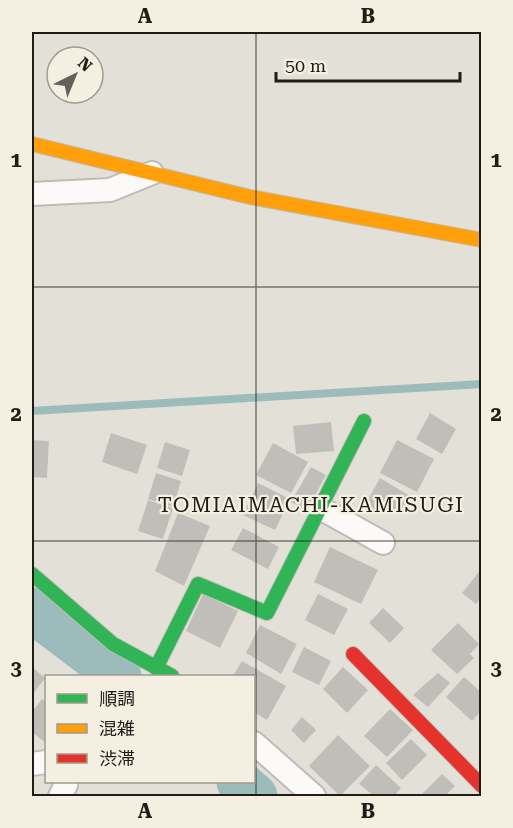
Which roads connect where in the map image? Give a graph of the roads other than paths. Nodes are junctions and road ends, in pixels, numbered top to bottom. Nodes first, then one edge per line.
1 (32, 144) edge
2 (154, 172) junction
3 (32, 194) edge
4 (482, 240) edge
5 (364, 421) dead end
6 (320, 508) junction
7 (383, 543) dead end
8 (32, 574) edge
9 (353, 654) dead end
10 (156, 668) junction
11 (170, 675) edge
12 (255, 743) edge
13 (482, 786) edge
14 (314, 796) edge

1 - 2 street
2 - 3 street
2 - 4 street
5 - 6 street
6 - 7 street
6 - 10 street
8 - 10 street
9 - 13 street
10 - 11 street
12 - 14 street

